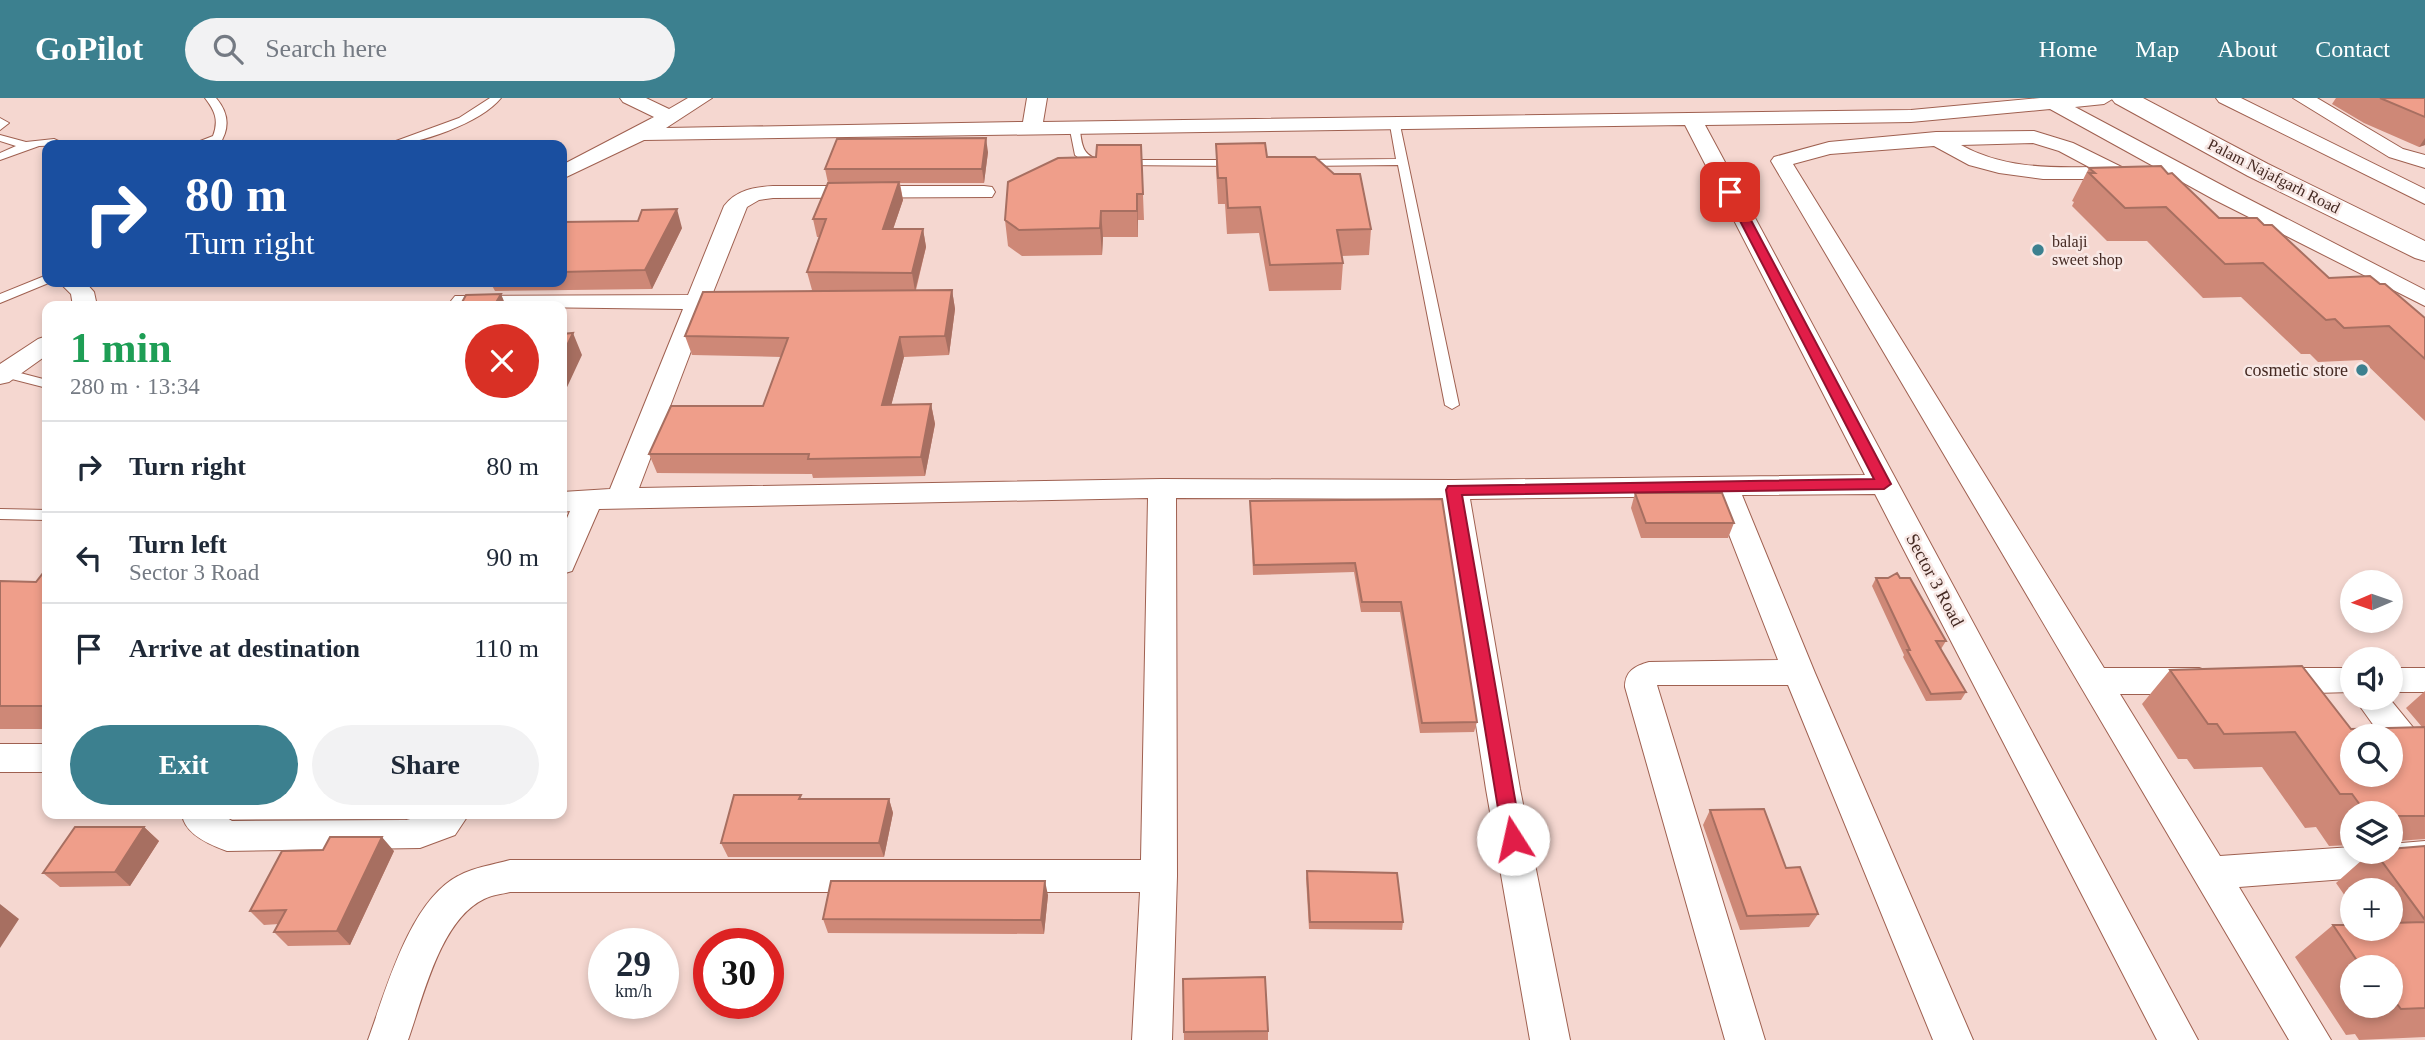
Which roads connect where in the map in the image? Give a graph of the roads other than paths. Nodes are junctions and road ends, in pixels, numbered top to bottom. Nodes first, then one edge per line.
1 (210, 98) edge
2 (496, 98) edge
3 (630, 98) edge
4 (702, 98) edge
5 (1037, 98) edge
6 (2104, 98) edge
7 (2124, 98) edge
8 (2172, 98) edge
9 (2226, 98) edge
10 (2291, 100) edge
11 (2051, 101) edge
12 (2250, 110) junction
13 (1911, 116) junction
14 (668, 117) junction
15 (1692, 120) junction
16 (0, 121) edge
17 (1395, 125) junction
18 (0, 127) edge
19 (1032, 130) junction
20 (1075, 130) junction
21 (640, 134) junction
22 (0, 138) edge
23 (1938, 139) junction
24 (217, 140) edge
25 (404, 140) edge
26 (42, 142) edge
27 (28, 146) junction
28 (0, 157) edge
29 (1403, 162) junction
30 (1255, 163) edge
31 (1282, 163) edge
32 (2425, 163) edge
33 (567, 170) edge
34 (2117, 173) junction
35 (984, 192) dead end
36 (2165, 197) edge
37 (2425, 197) edge
38 (2425, 228) edge
39 (2425, 252) edge
40 (42, 281) edge
41 (466, 296) edge
42 (0, 299) edge
43 (2425, 299) edge
44 (697, 302) junction
45 (738, 302) edge
46 (42, 348) edge
47 (3, 375) edge
48 (42, 383) edge
49 (1452, 405) dead end
50 (1884, 484) junction
51 (1162, 488) junction
52 (1725, 488) junction
53 (1454, 490) junction
54 (621, 498) junction
55 (575, 501) edge
56 (0, 514) edge
57 (42, 515) edge
58 (567, 539) edge
59 (1799, 673) junction
60 (2340, 680) edge
61 (2403, 680) edge
62 (2425, 680) edge
63 (2095, 681) junction
64 (2380, 710) edge
65 (0, 758) edge
66 (42, 758) edge
67 (2425, 766) edge
68 (200, 819) edge
69 (448, 819) edge
70 (2425, 857) edge
71 (2210, 873) junction
72 (1159, 876) junction
73 (388, 1040) edge
74 (1152, 1040) edge
75 (1550, 1040) edge
76 (1745, 1040) edge
77 (1953, 1040) edge
78 (2178, 1040) edge
79 (2311, 1040) edge

1 - 24 lane
2 - 25 lane
3 - 14 street
4 - 14 street
5 - 19 street
6 - 11 street
7 - 39 main road, Palam Najafgarh Road
8 - 38 main road, Palam Najafgarh Road
9 - 12 street
10 - 12 street
10 - 32 street
11 - 13 street
11 - 43 street
12 - 37 street
13 - 15 street
13 - 23 street
14 - 21 street
15 - 17 street
15 - 50 street, Sector 3 Road
16 - 18 lane
17 - 20 street
17 - 29 lane
19 - 20 street
19 - 21 street
20 - 30 lane
21 - 33 street
22 - 27 lane
23 - 34 street
23 - 34 street
23 - 63 street
26 - 27 lane
27 - 28 lane
29 - 31 lane
29 - 49 lane
34 - 36 street
35 - 44 street
40 - 42 lane
41 - 44 street
44 - 45 street
44 - 54 street
46 - 47 street
47 - 48 lane
50 - 52 street
50 - 78 street, Sector 3 Road
51 - 53 street
51 - 54 street
51 - 72 street
52 - 53 street
52 - 59 street
53 - 75 street
54 - 55 street
55 - 58 street
56 - 57 lane
59 - 76 street
59 - 77 street
60 - 63 street
61 - 62 street
63 - 71 street
64 - 67 street
65 - 66 street
68 - 69 street
70 - 71 street
71 - 79 street
72 - 73 street
72 - 74 street

